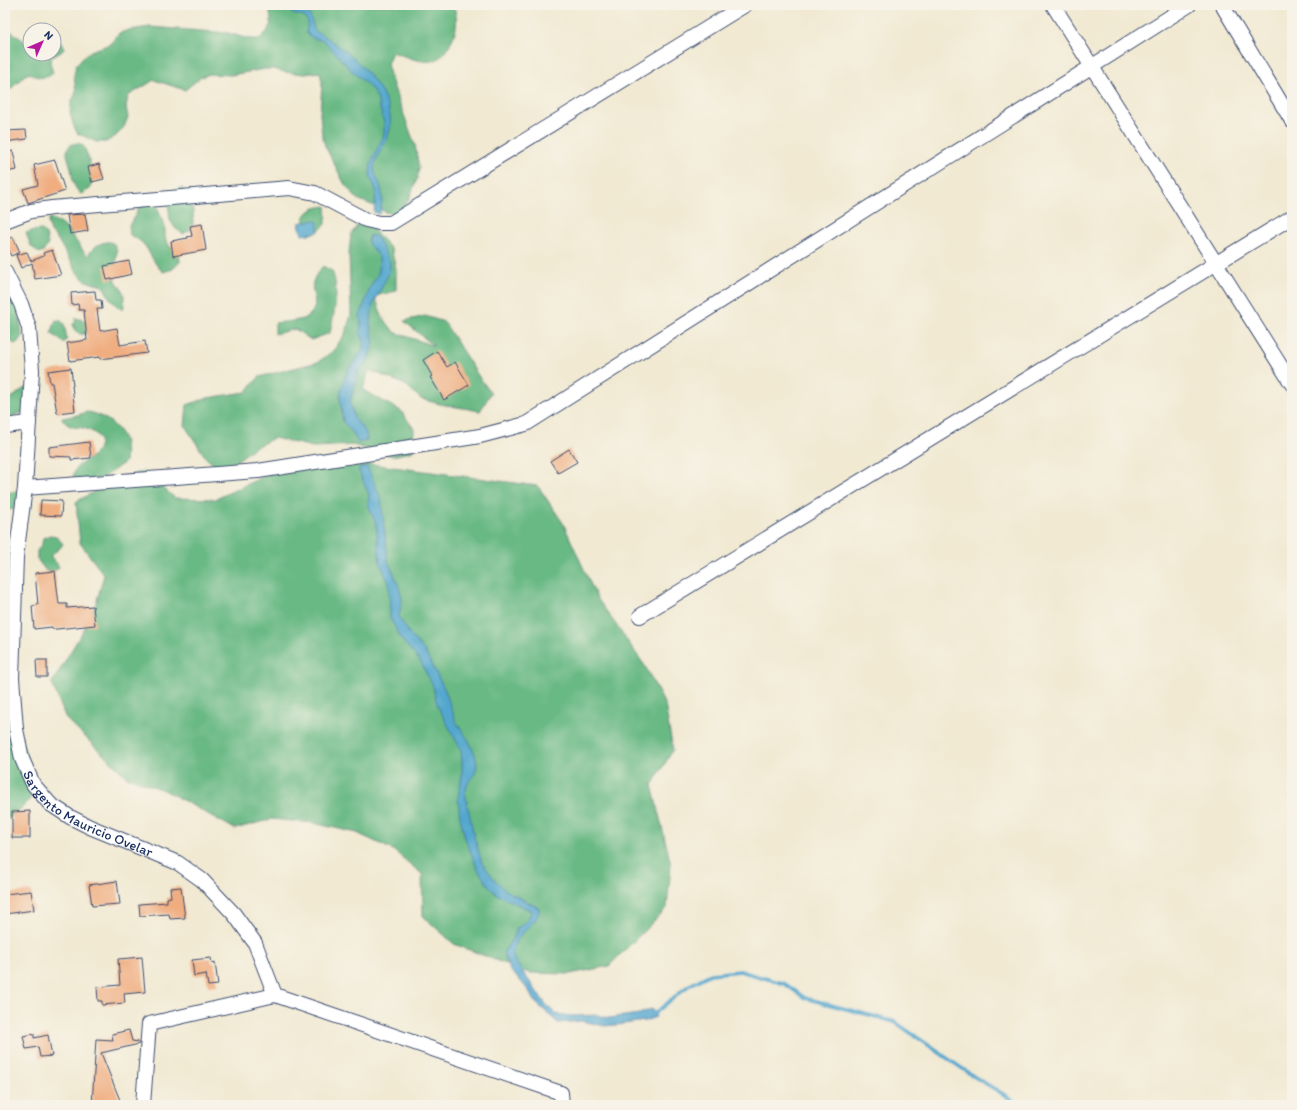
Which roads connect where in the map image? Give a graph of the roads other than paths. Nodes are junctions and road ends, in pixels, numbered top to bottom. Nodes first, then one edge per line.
1 (745, 5) edge
2 (1053, 5) edge
3 (1190, 5) edge
4 (1222, 5) edge
5 (1092, 66) junction
6 (1292, 121) edge
7 (1292, 217) edge
8 (5, 221) edge
9 (1216, 264) junction
10 (5, 272) edge
11 (1292, 384) edge
12 (29, 423) junction
13 (5, 426) edge
14 (25, 488) junction
15 (11, 558) edge
16 (640, 616) dead end
17 (275, 995) junction
18 (143, 1105) edge
19 (562, 1105) edge

1 - 8 street
2 - 5 street
3 - 5 street
4 - 6 street
5 - 9 street
5 - 14 street
7 - 9 street
9 - 11 street
9 - 16 street
10 - 12 street, Sargento Mauricio Ovelar
12 - 13 street
12 - 14 street, Sargento Mauricio Ovelar
14 - 15 street, Sargento Mauricio Ovelar
15 - 17 street, Sargento Mauricio Ovelar
17 - 18 street
17 - 19 street

